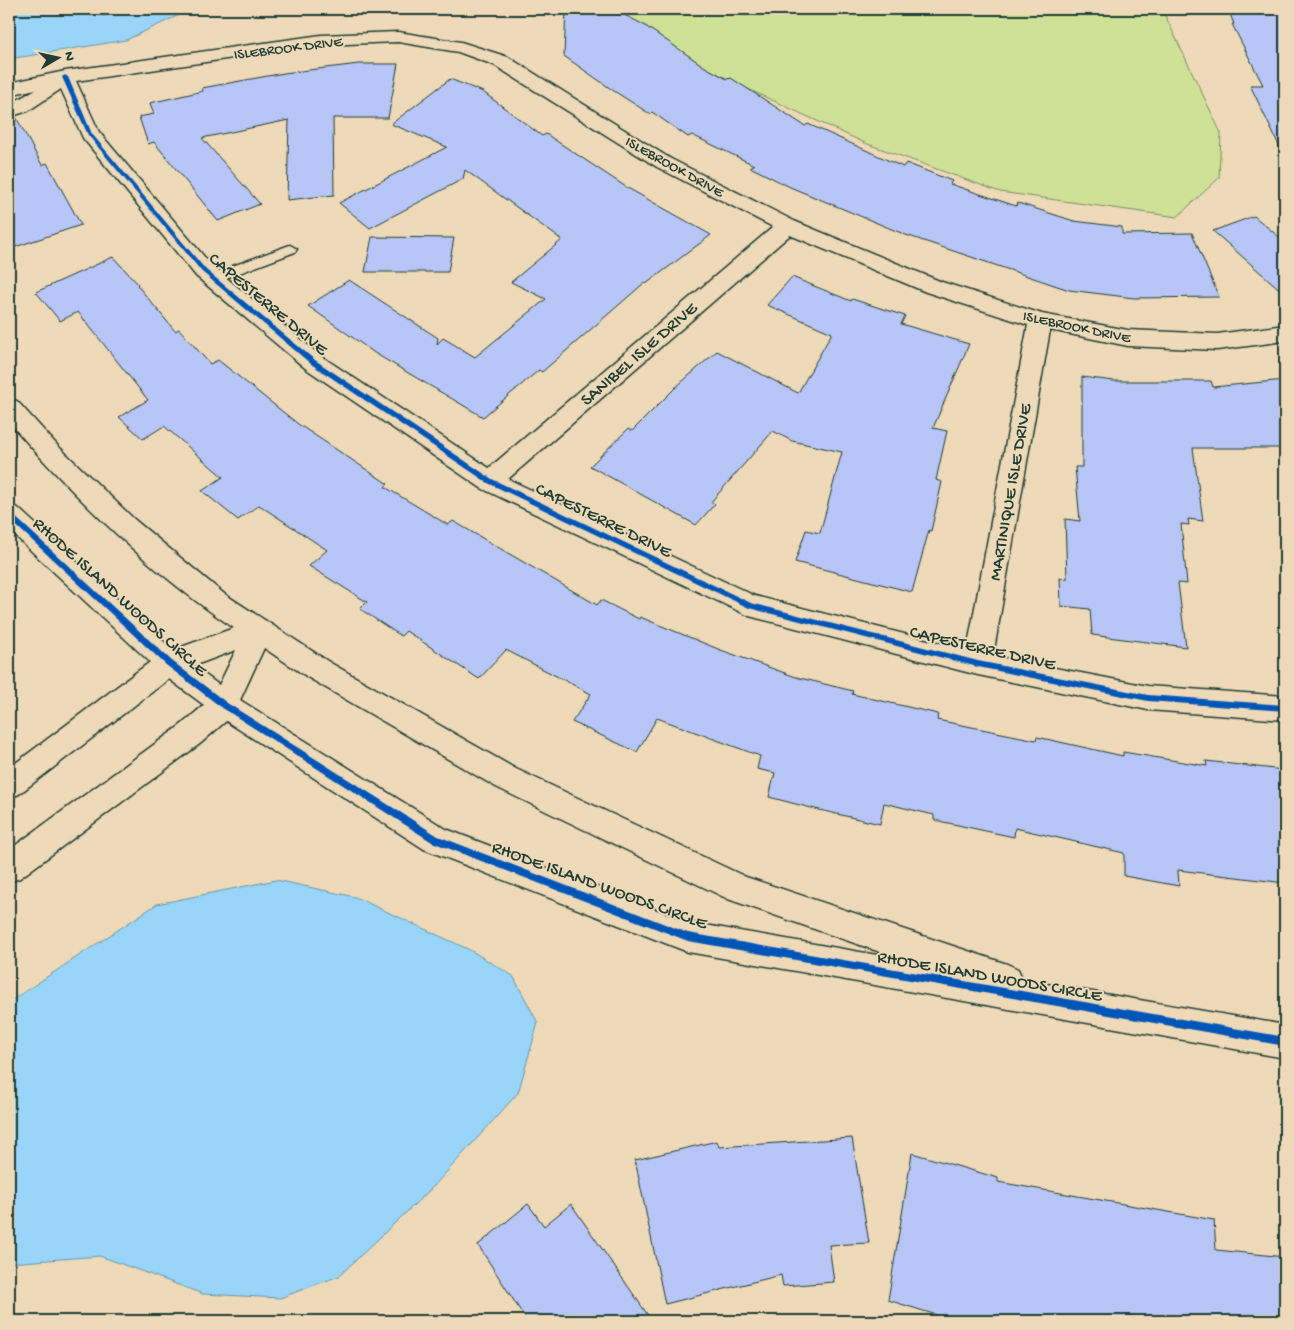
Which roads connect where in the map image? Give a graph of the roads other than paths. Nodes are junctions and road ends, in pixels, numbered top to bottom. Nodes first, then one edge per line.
1 (65, 78) junction
2 (9, 89) edge
3 (9, 111) edge
4 (787, 226) junction
5 (290, 249) dead end
6 (213, 278) junction
7 (1040, 321) junction
8 (1285, 333) edge
9 (9, 407) edge
10 (490, 481) junction
11 (9, 515) edge
12 (259, 630) junction
13 (169, 663) junction
14 (978, 664) junction
15 (224, 705) junction
16 (1285, 708) edge
17 (9, 785) edge
18 (9, 868) edge
19 (1097, 1010) junction
20 (1285, 1042) edge

1 - 2 street, ISLEBROOK DRIVE
1 - 3 street, ISLEBROOK DRIVE
1 - 4 street, ISLEBROOK DRIVE
1 - 6 street, CAPESTERRE DRIVE
4 - 7 street, ISLEBROOK DRIVE
4 - 10 street, SANIBEL ISLE DRIVE
5 - 6 lane
6 - 10 street, CAPESTERRE DRIVE
7 - 8 street, ISLEBROOK DRIVE
7 - 14 street, MARTINIQUE ISLE DRIVE
9 - 12 street, RHODE ISLAND WOODS CIRCLE
10 - 14 street, CAPESTERRE DRIVE
11 - 13 street, RHODE ISLAND WOODS CIRCLE
12 - 13 street
12 - 15 street
12 - 19 street, RHODE ISLAND WOODS CIRCLE
13 - 15 street, RHODE ISLAND WOODS CIRCLE
13 - 17 street
14 - 16 street, CAPESTERRE DRIVE
15 - 18 street
15 - 19 street, RHODE ISLAND WOODS CIRCLE
19 - 20 street, RHODE ISLAND WOODS CIRCLE

